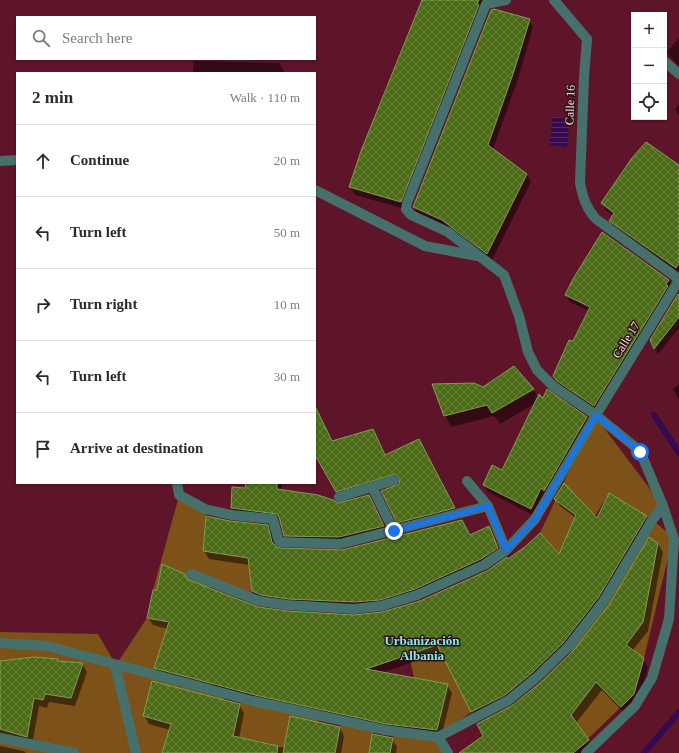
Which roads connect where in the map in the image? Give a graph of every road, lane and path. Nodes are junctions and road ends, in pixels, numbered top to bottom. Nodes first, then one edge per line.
1 (506, 0) edge
2 (554, 0) edge
3 (667, 64) edge
4 (679, 74) edge
5 (16, 160) edge
6 (0, 161) edge
7 (316, 191) edge
8 (480, 256) junction
9 (679, 279) edge
10 (596, 415) junction
11 (394, 480) dead end
12 (467, 481) dead end
13 (177, 484) edge
14 (372, 487) junction
15 (339, 497) dead end
16 (488, 506) junction
17 (663, 506) junction
18 (394, 531) junction
19 (506, 550) junction
20 (191, 574) dead end
21 (0, 643) edge
22 (116, 665) junction
23 (438, 737) junction
24 (0, 738) edge
25 (61, 752) edge
26 (74, 753) edge
27 (136, 753) edge
28 (448, 753) edge
29 (586, 753) edge

1 - 8 street
2 - 9 street, Calle 16
3 - 4 street
5 - 6 street
7 - 8 street
8 - 10 street
9 - 10 street, Calle 17
10 - 17 street
10 - 19 street, Calle 17
11 - 14 street
12 - 16 street
13 - 18 street
14 - 15 street
14 - 18 street
16 - 18 street
16 - 19 street
17 - 23 street
17 - 29 street
19 - 20 street, Calle 17
21 - 22 street
22 - 23 street
22 - 27 street
23 - 28 street
24 - 25 street
25 - 26 street

